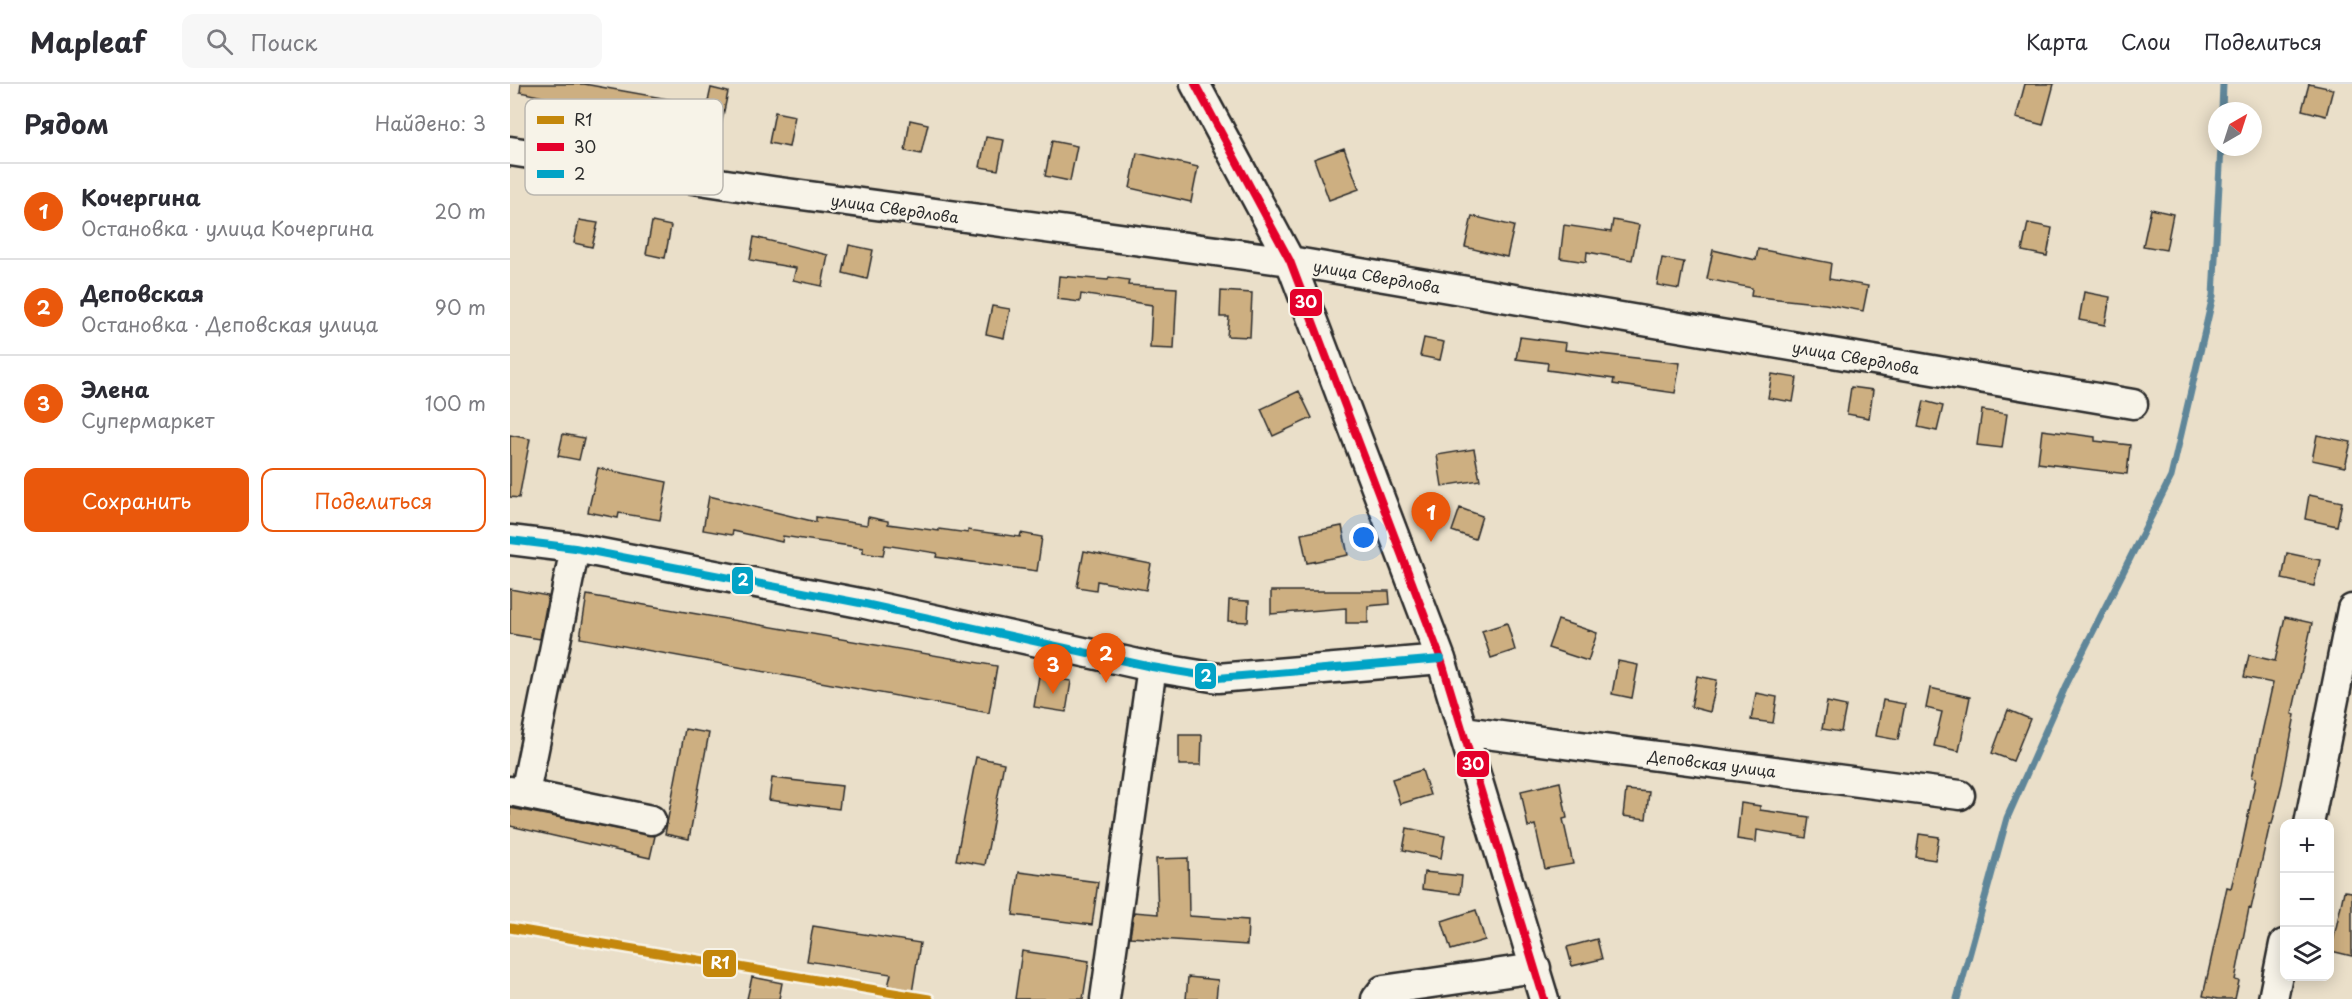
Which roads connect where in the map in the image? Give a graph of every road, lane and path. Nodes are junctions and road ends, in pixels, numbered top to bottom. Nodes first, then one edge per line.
1 (1195, 84) edge
2 (510, 151) edge
3 (525, 153) edge
4 (723, 184) edge
5 (1290, 261) junction
6 (2133, 404) dead end
7 (510, 540) edge
8 (575, 548) junction
9 (2352, 609) edge
10 (1441, 659) junction
11 (1152, 667) junction
12 (1463, 731) junction
13 (518, 792) edge
14 (1960, 795) dead end
15 (2310, 819) edge
16 (651, 820) dead end
17 (2280, 966) edge
18 (1536, 968) junction
19 (1105, 999) edge
20 (1376, 999) edge
21 (1545, 999) edge
22 (2274, 999) edge

1 - 5 street
2 - 3 street, улица Свердлова
4 - 5 street, улица Свердлова
5 - 6 street, улица Свердлова
5 - 10 street
7 - 8 street
8 - 11 street
8 - 13 street
9 - 15 street
10 - 11 street
10 - 12 street
11 - 19 street
12 - 14 street, Деповская улица
12 - 18 street
13 - 16 street
17 - 22 street
18 - 20 street
18 - 21 street

